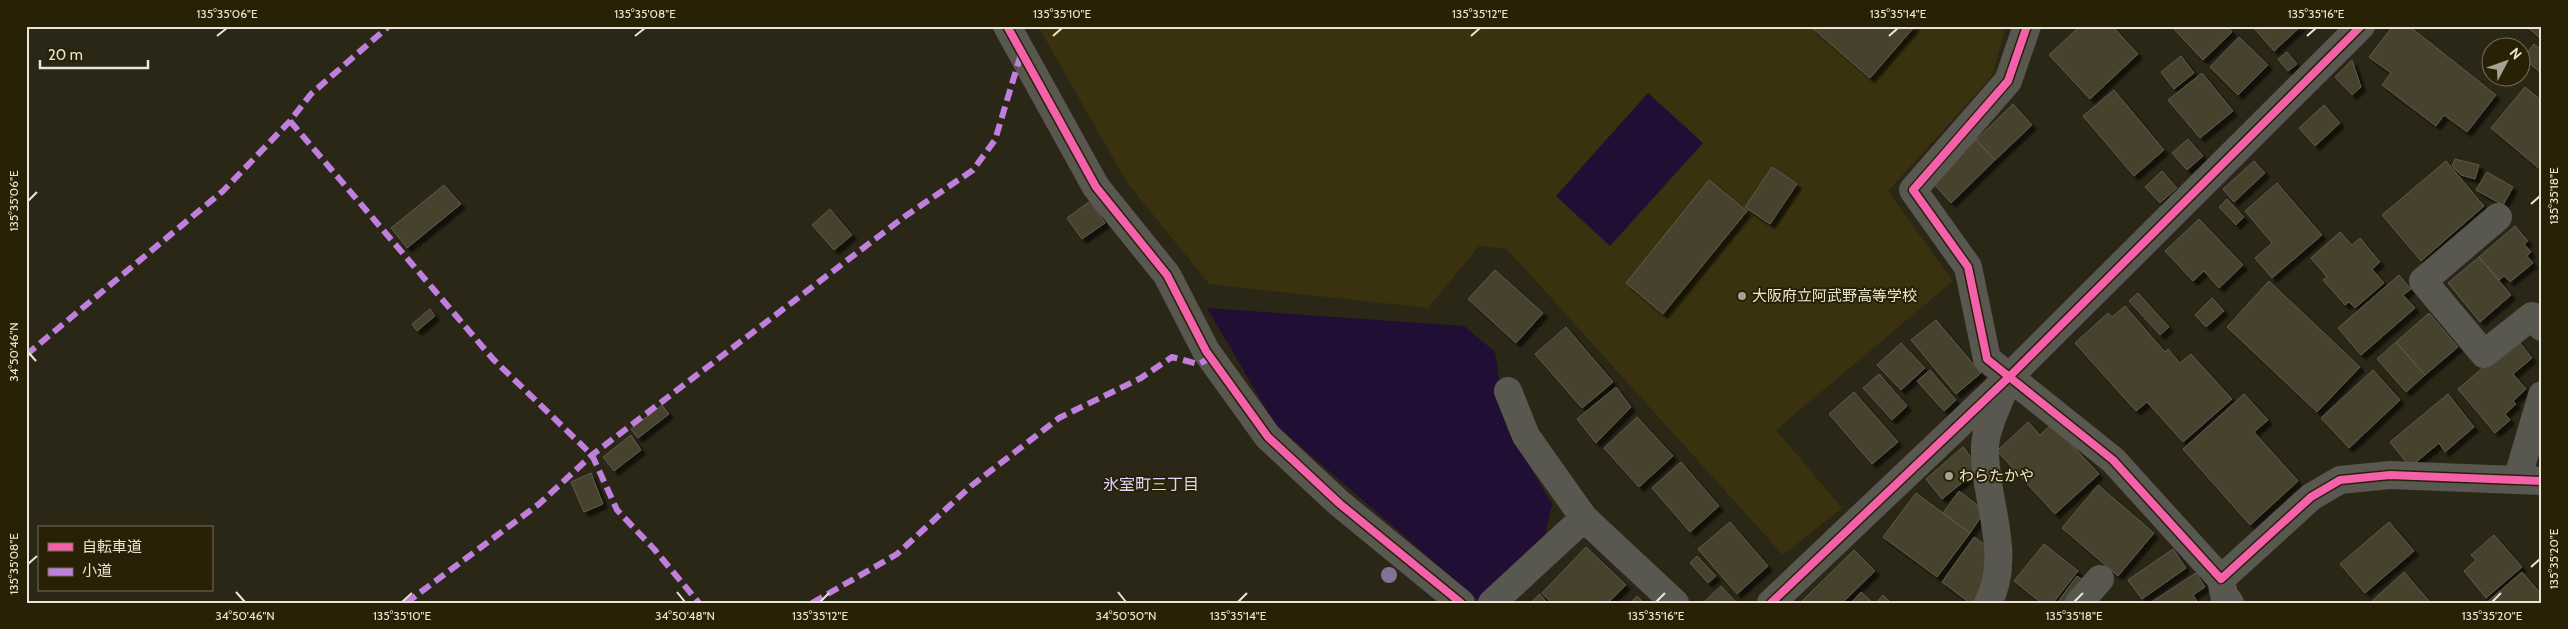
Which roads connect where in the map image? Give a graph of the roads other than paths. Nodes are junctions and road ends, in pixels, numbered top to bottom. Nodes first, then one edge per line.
1 (1007, 26) edge
2 (2027, 26) edge
3 (2361, 26) edge
4 (2498, 217) dead end
5 (2542, 327) edge
6 (2008, 378) junction
7 (1508, 391) dead end
8 (2542, 394) edge
9 (2529, 481) edge
10 (1584, 518) junction
11 (2100, 579) dead end
12 (2224, 595) edge
13 (1989, 602) edge
14 (1461, 603) edge
15 (1492, 603) edge
16 (1675, 603) edge
17 (1771, 603) edge
18 (2079, 603) edge

1 - 14 street
2 - 6 street
3 - 6 street
4 - 5 street
6 - 12 street
6 - 13 street
6 - 17 street
7 - 10 street
8 - 9 street
9 - 12 street
10 - 15 street
10 - 16 street
11 - 18 street

